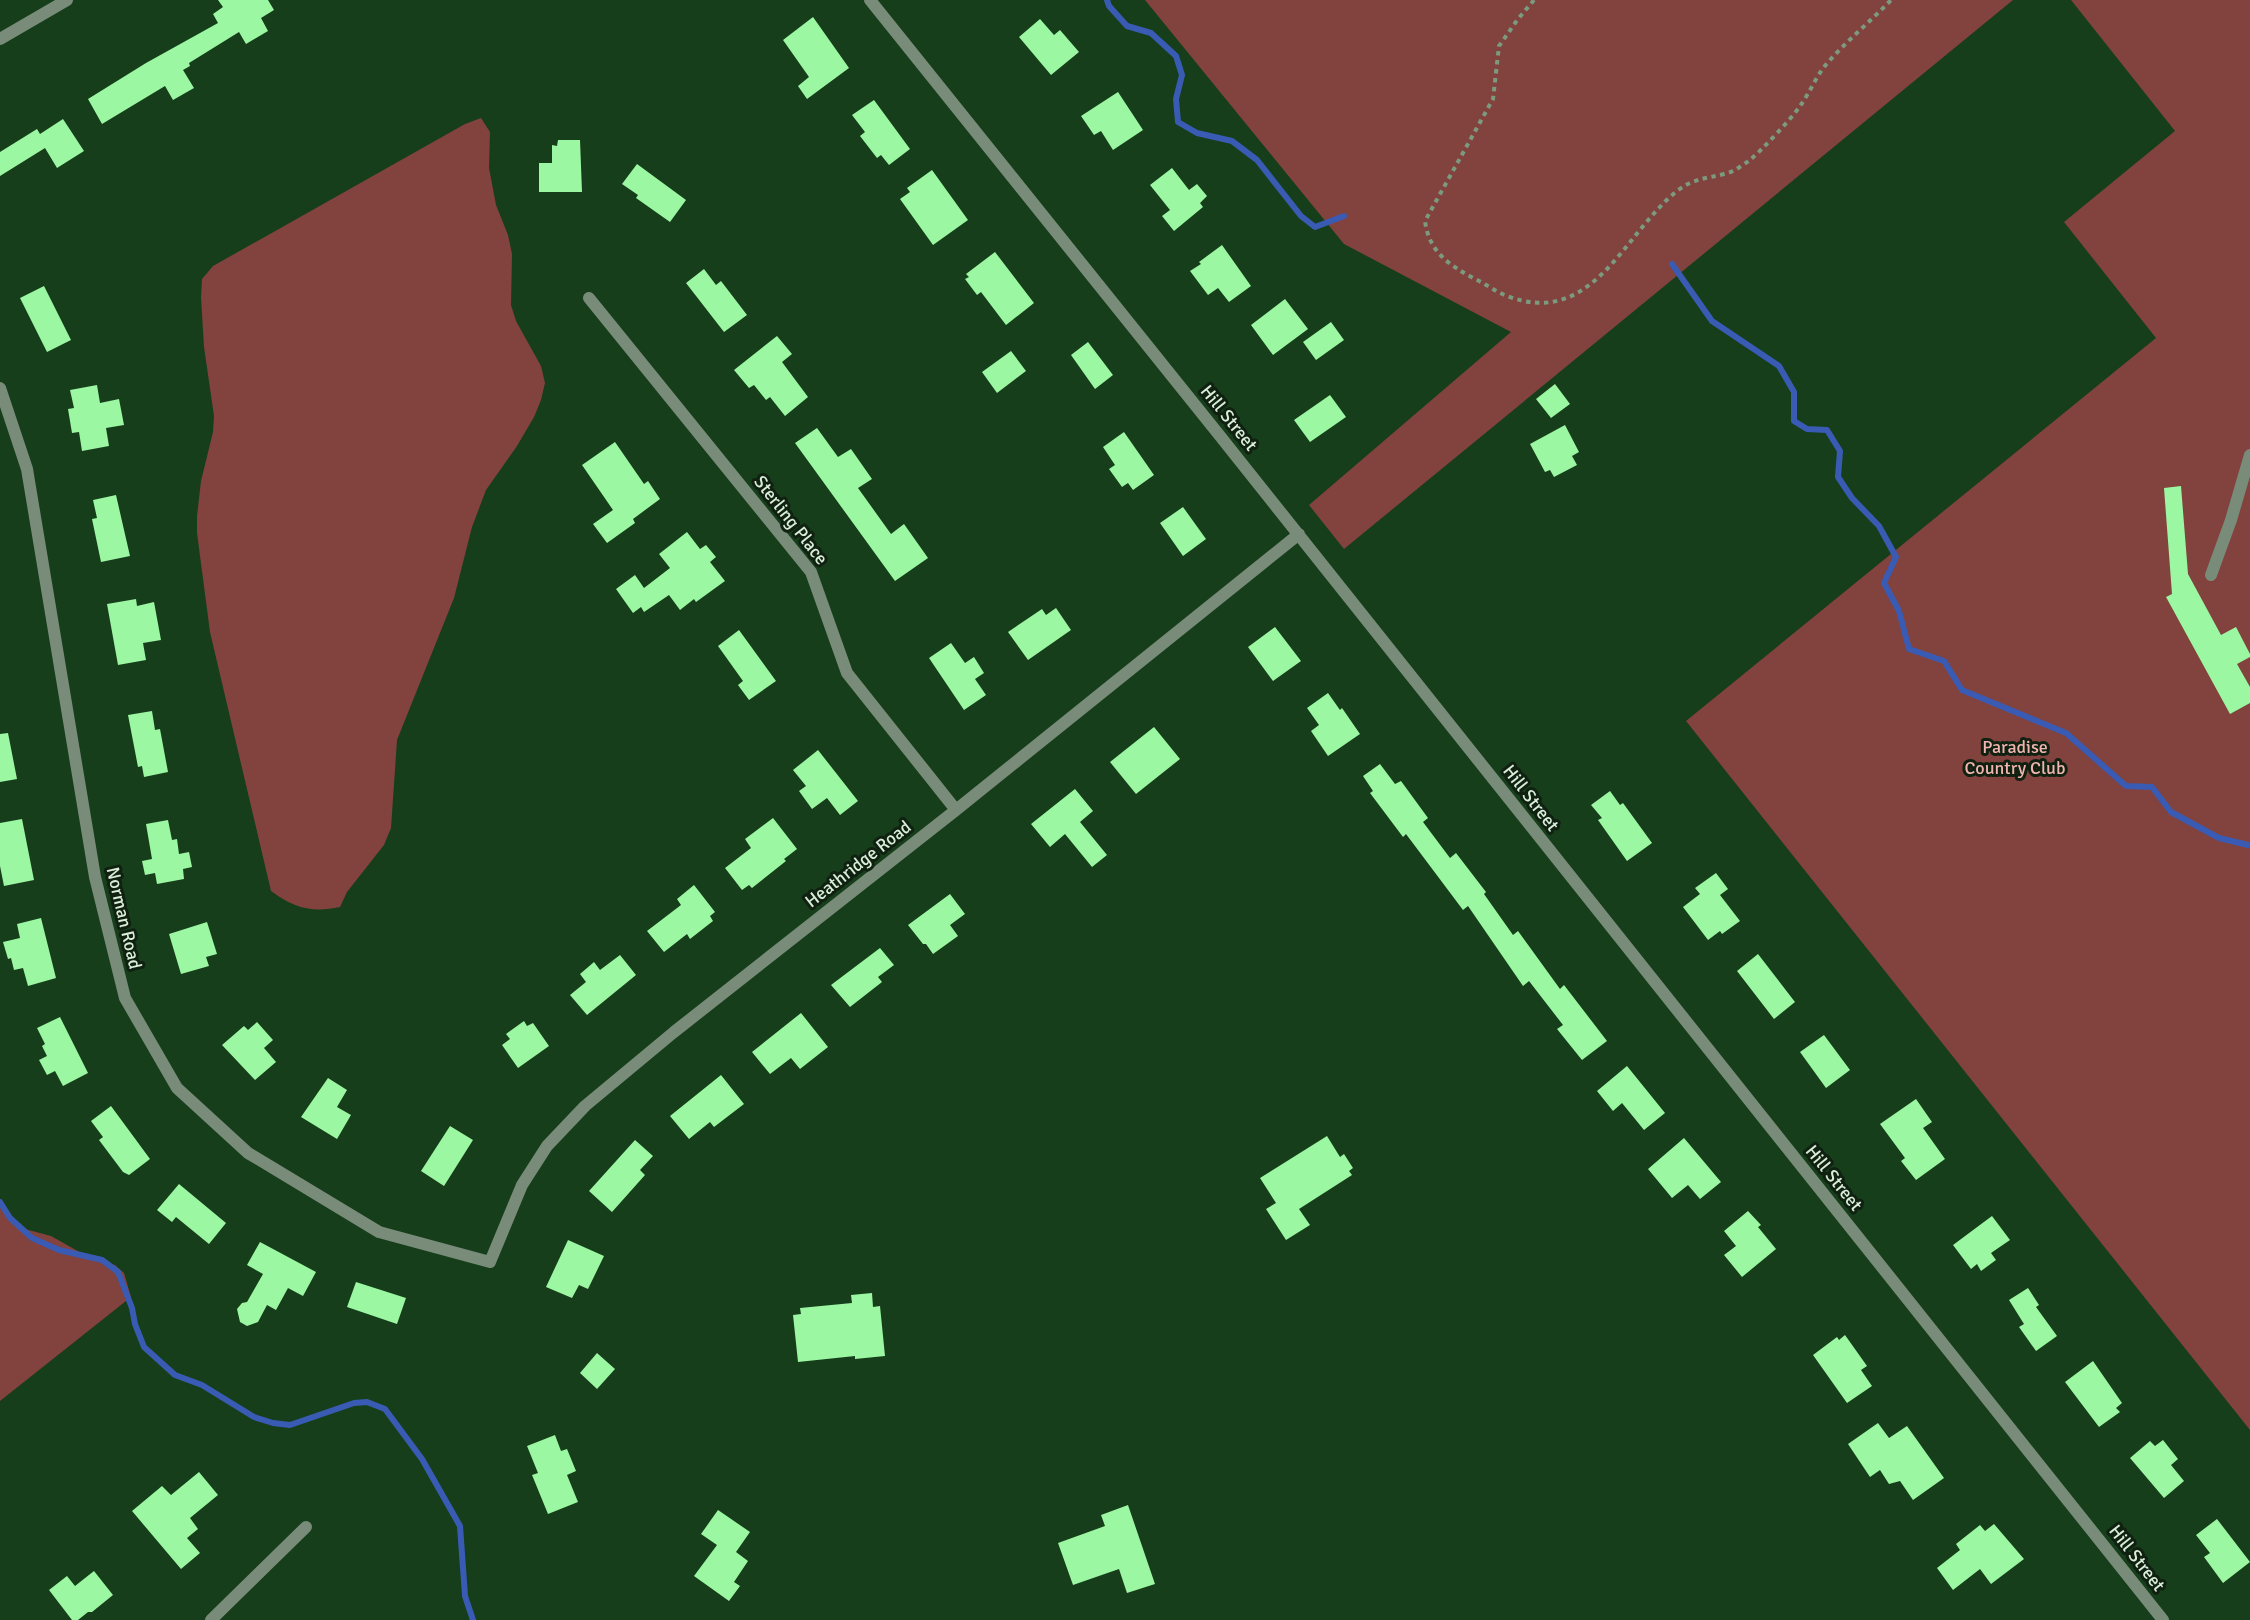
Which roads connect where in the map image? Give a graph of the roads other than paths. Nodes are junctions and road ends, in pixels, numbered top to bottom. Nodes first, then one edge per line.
1 (67, 0) edge
2 (870, 0) edge
3 (0, 39) edge
4 (589, 298) dead end
5 (0, 388) edge
6 (2250, 455) edge
7 (1299, 534) junction
8 (2211, 575) dead end
9 (956, 810) junction
10 (490, 1262) joint
11 (306, 1527) dead end
12 (211, 1620) edge
13 (2163, 1620) edge

1 - 3 street
2 - 7 street, Hill Street
4 - 9 street, Sterling Place
5 - 10 street, Norman Road
6 - 8 street
7 - 9 street, Heathridge Road
7 - 13 street, Hill Street
9 - 10 street, Heathridge Road
11 - 12 street

